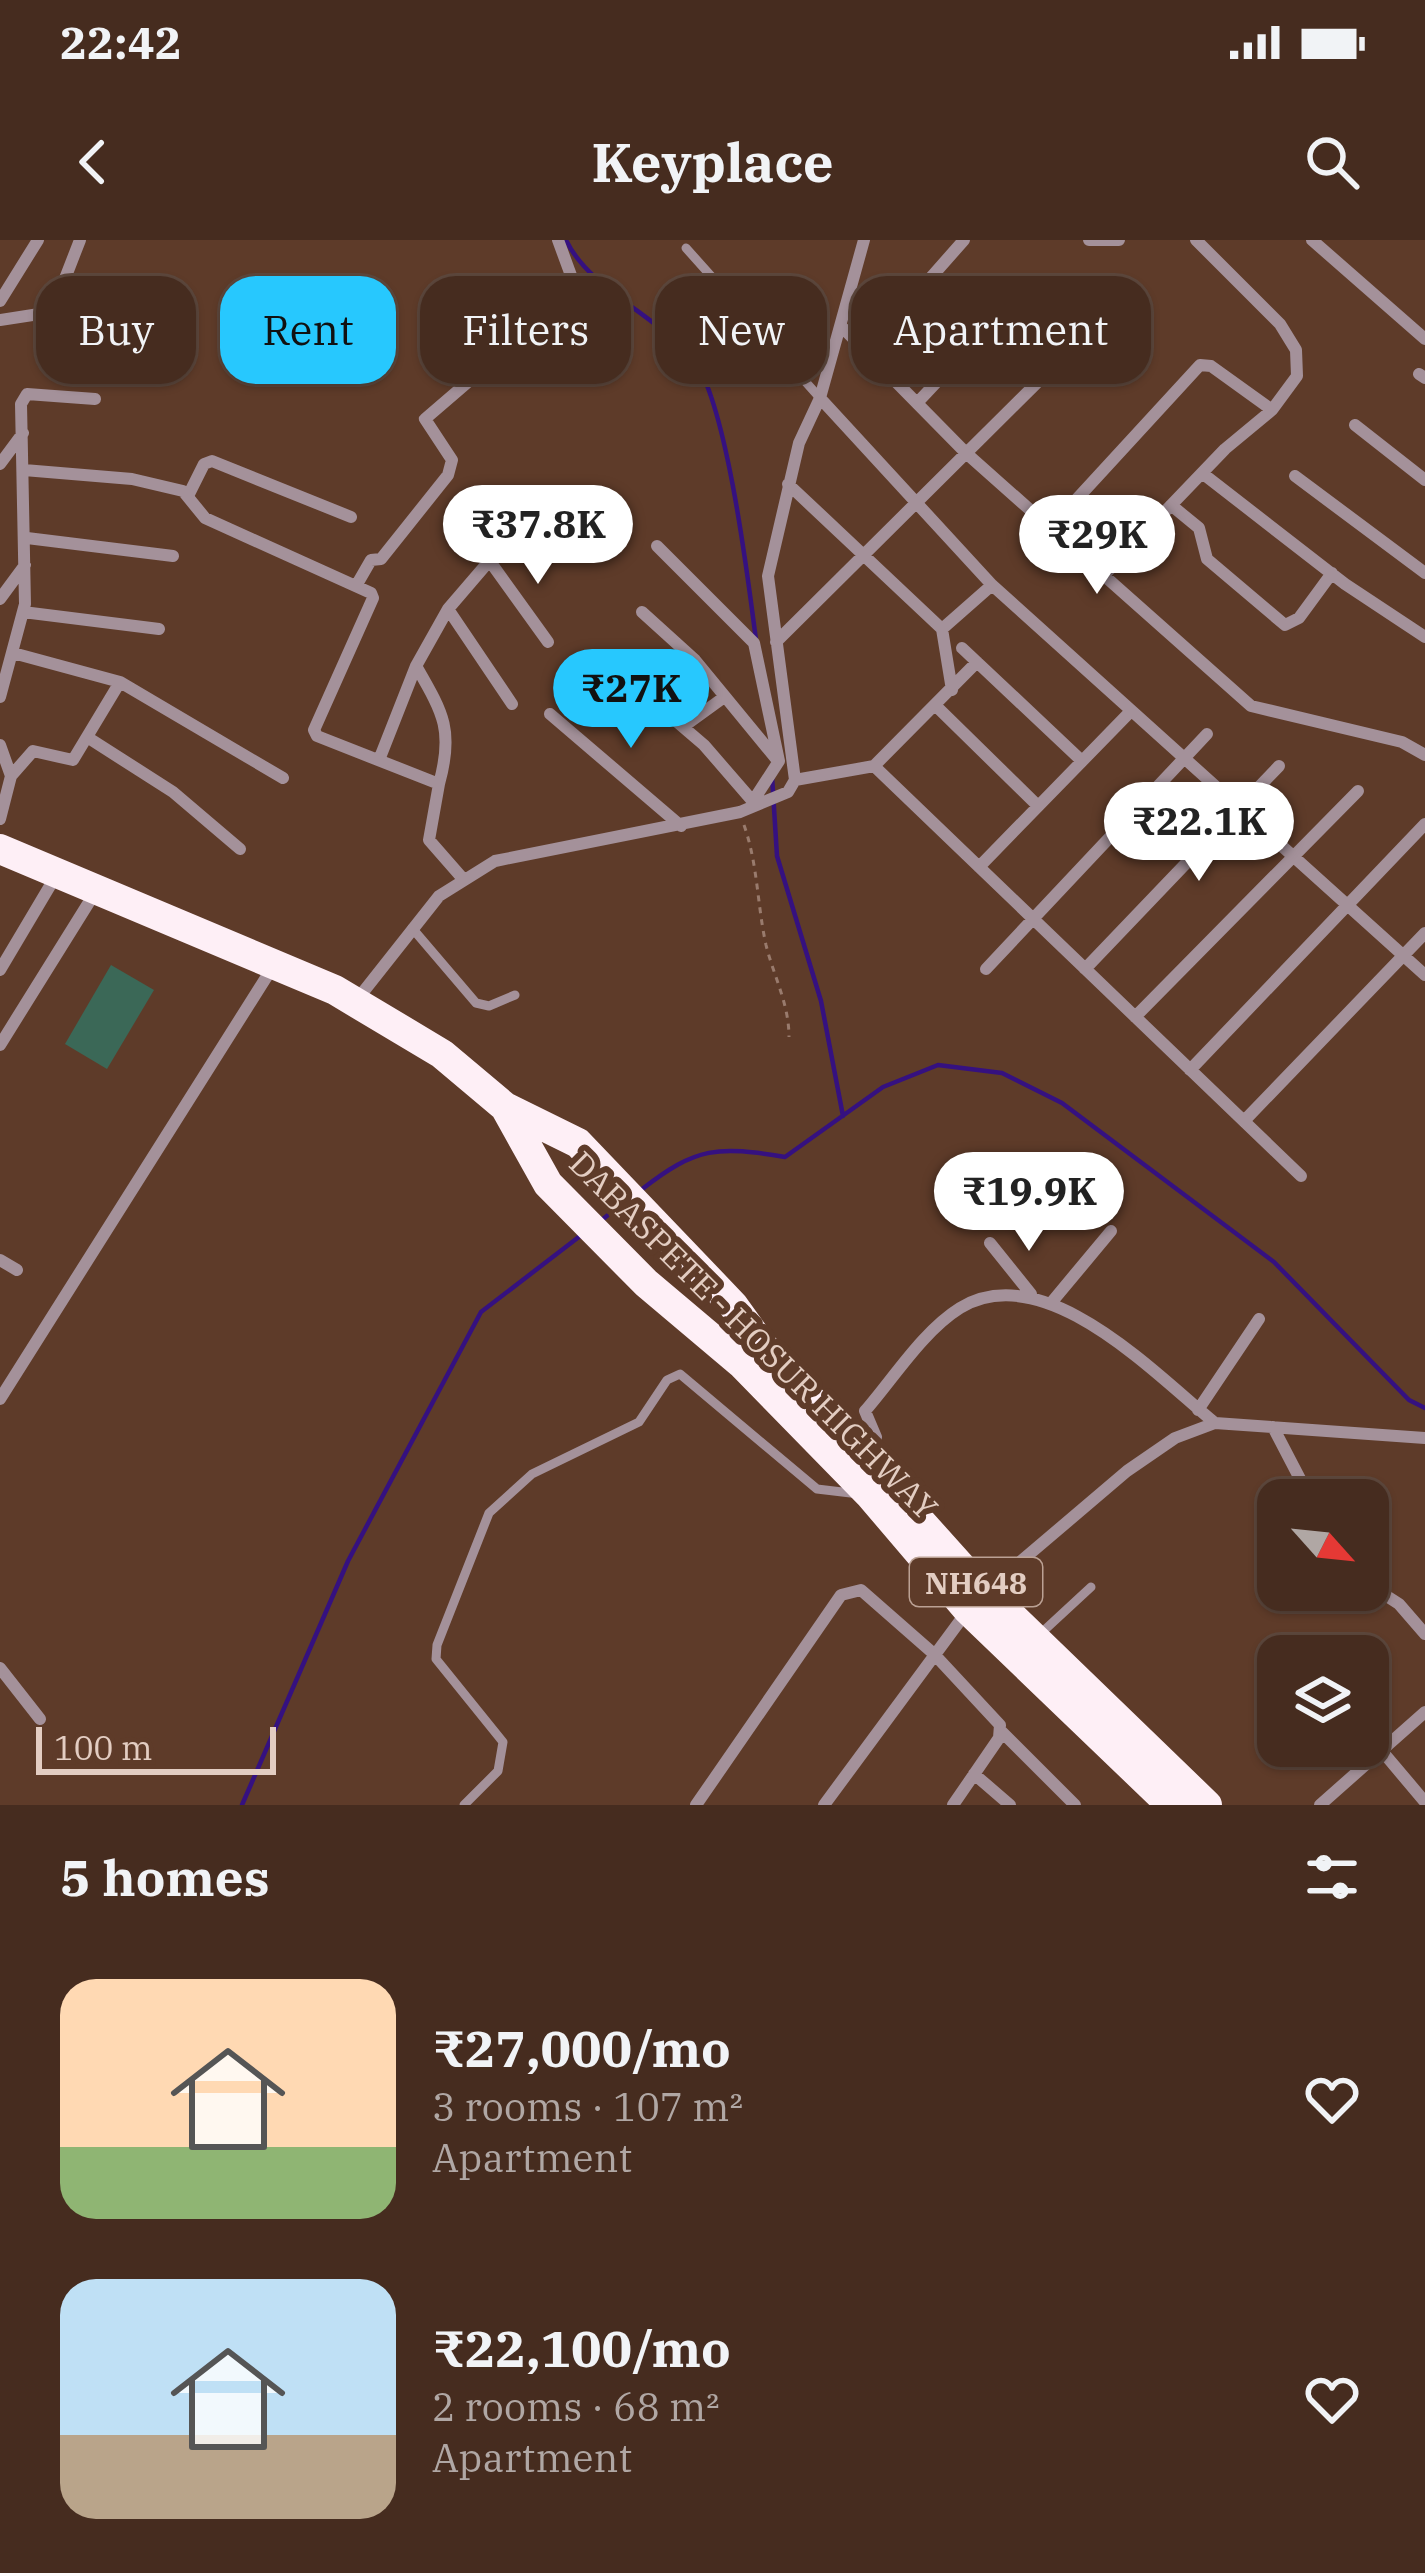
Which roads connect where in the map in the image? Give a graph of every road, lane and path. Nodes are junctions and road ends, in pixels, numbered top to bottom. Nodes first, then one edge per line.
1 (38, 240) edge
2 (558, 240) edge
3 (964, 240) edge
4 (1089, 240) edge
5 (1119, 240) edge
6 (1196, 240) edge
7 (1312, 240) edge
8 (861, 242) edge
9 (81, 243) edge
10 (686, 248) dead end
11 (932, 276) edge
12 (0, 301) edge
13 (0, 320) edge
14 (842, 326) junction
15 (851, 335) edge
16 (1425, 339) edge
17 (898, 384) edge
18 (935, 384) edge
19 (1036, 384) edge
20 (820, 398) junction
21 (94, 399) dead end
22 (917, 403) junction
23 (1272, 410) junction
24 (1354, 425) dead end
25 (22, 433) junction
26 (966, 453) junction
27 (0, 464) edge
28 (24, 470) junction
29 (1202, 473) junction
30 (1295, 476) dead end
31 (1425, 480) edge
32 (788, 484) junction
33 (189, 494) junction
34 (916, 503) junction
35 (1171, 505) junction
36 (351, 517) dead end
37 (1052, 526) junction
38 (27, 538) junction
39 (509, 538) dead end
40 (657, 546) dead end
41 (172, 556) dead end
42 (861, 557) junction
43 (489, 560) junction
44 (26, 564) junction
45 (1106, 572) junction
46 (1332, 573) junction
47 (1425, 573) edge
48 (6, 578) edge
49 (992, 585) junction
50 (356, 586) junction
51 (0, 598) edge
52 (448, 609) junction
53 (23, 612) junction
54 (642, 613) dead end
55 (159, 629) dead end
56 (942, 629) junction
57 (1425, 637) edge
58 (548, 642) dead end
59 (776, 642) junction
60 (962, 648) dead end
61 (13, 652) junction
62 (599, 655) dead end
63 (977, 662) junction
64 (416, 666) junction
65 (120, 682) junction
66 (952, 690) junction
67 (0, 697) edge
68 (722, 698) junction
69 (512, 704) dead end
70 (936, 706) junction
71 (1130, 712) junction
72 (550, 714) dead end
73 (682, 727) junction
74 (1207, 734) dead end
75 (87, 737) junction
76 (0, 745) edge
77 (1425, 755) edge
78 (380, 760) junction
79 (1082, 760) junction
80 (779, 761) junction
81 (1182, 761) junction
82 (874, 766) junction
83 (1279, 766) dead end
84 (10, 776) junction
85 (284, 778) dead end
86 (439, 784) junction
87 (792, 786) junction
88 (1358, 791) dead end
89 (757, 804) junction
90 (1037, 805) junction
91 (1238, 810) junction
92 (740, 812) junction
93 (0, 819) edge
94 (1425, 824) edge
95 (681, 826) junction
96 (0, 849) edge
97 (240, 849) dead end
98 (1292, 857) junction
99 (979, 867) junction
100 (57, 874) junction
101 (464, 880) junction
102 (97, 890) junction
103 (1347, 906) junction
104 (1034, 920) junction
105 (412, 928) junction
106 (1425, 933) edge
107 (1401, 958) junction
108 (275, 964) junction
109 (1084, 969) junction
110 (0, 970) edge
111 (986, 970) dead end
112 (1425, 975) edge
113 (514, 995) dead end
114 (356, 1002) junction
115 (1135, 1017) junction
116 (789, 1037) dead end
117 (0, 1045) edge
118 (1190, 1070) junction
119 (505, 1107) junction
120 (1244, 1121) junction
121 (1301, 1176) dead end
122 (1111, 1231) dead end
123 (990, 1243) dead end
124 (0, 1260) edge
125 (16, 1270) dead end
126 (1031, 1294) junction
127 (1051, 1303) junction
128 (1258, 1319) dead end
129 (751, 1354) junction
130 (0, 1400) edge
131 (1198, 1410) junction
132 (1215, 1424) junction
133 (1273, 1427) junction
134 (1425, 1438) edge
135 (862, 1456) junction
136 (1300, 1479) edge
137 (870, 1495) junction
138 (1091, 1587) dead end
139 (1389, 1598) edge
140 (976, 1601) junction
141 (1425, 1634) edge
142 (1034, 1639) junction
143 (934, 1654) junction
144 (0, 1668) edge
145 (1425, 1712) edge
146 (40, 1719) dead end
147 (1002, 1732) junction
148 (1389, 1745) edge
149 (1389, 1759) edge
150 (1364, 1767) edge
151 (974, 1774) junction
152 (1425, 1802) edge
153 (464, 1805) edge
154 (696, 1805) edge
155 (824, 1805) edge
156 (953, 1805) edge
157 (1010, 1805) edge
158 (1075, 1805) edge
159 (1171, 1805) edge
160 (1207, 1805) edge
161 (1320, 1805) edge

1 - 12 street
2 - 50 street
3 - 11 street
4 - 5 street
6 - 23 street
7 - 16 street
8 - 14 street
9 - 13 street
10 - 20 lane
14 - 15 street
14 - 20 street
17 - 22 street
18 - 22 street
19 - 26 street
20 - 32 street
20 - 34 street
21 - 25 street
22 - 26 street
23 - 29 street
23 - 37 street
24 - 31 street
25 - 27 street
25 - 28 street
26 - 34 street
26 - 37 street
28 - 33 street
28 - 38 street
29 - 35 street
29 - 46 street
30 - 47 street
32 - 42 street
32 - 59 street
33 - 36 street
33 - 50 street
34 - 42 street
34 - 49 street
35 - 45 street
35 - 46 street
37 - 45 street
38 - 41 street
38 - 44 street
39 - 43 street
40 - 80 street
42 - 56 street
42 - 59 street
43 - 52 street
43 - 58 street
44 - 48 street
44 - 53 street
45 - 77 street
46 - 57 street
48 - 51 street
49 - 56 street
49 - 71 street
50 - 78 street
52 - 64 street
52 - 69 street
53 - 55 street
53 - 61 street
54 - 68 street
56 - 66 street
59 - 87 street
60 - 63 street
61 - 65 street
61 - 67 street
62 - 73 street
63 - 66 street
63 - 79 street
64 - 78 street
64 - 86 street
65 - 75 street
65 - 85 street
66 - 70 street
68 - 73 street
68 - 80 street
70 - 82 street
70 - 90 street
71 - 79 street
71 - 81 street
72 - 95 street
73 - 89 street
74 - 81 street
75 - 84 street
75 - 97 street
76 - 84 street
78 - 86 street
79 - 90 street
80 - 89 street
81 - 91 street
81 - 104 street
82 - 87 street
82 - 99 street
83 - 91 street
84 - 93 street
86 - 101 street
87 - 89 street
88 - 98 street
89 - 92 street
90 - 99 street
91 - 98 street
91 - 109 street
92 - 95 street
92 - 116 path
94 - 103 street
95 - 101 street
96 - 100 highway, DABASPETE - HOSUR HIGHWAY / NH648
98 - 103 street
98 - 115 street
99 - 104 street
100 - 102 highway, DABASPETE - HOSUR HIGHWAY / NH648
100 - 110 street
101 - 105 street
102 - 108 highway, DABASPETE - HOSUR HIGHWAY / NH648
102 - 117 street
103 - 107 street
103 - 118 street
104 - 109 street
104 - 111 street
105 - 113 lane
105 - 114 street
106 - 107 street
107 - 112 street
107 - 120 street
108 - 114 highway, DABASPETE - HOSUR HIGHWAY / NH648
108 - 130 street
109 - 115 street
114 - 119 highway, DABASPETE - HOSUR HIGHWAY / NH648
115 - 118 street
118 - 120 street
119 - 129 highway, DABASPETE - HOSUR HIGHWAY / NH648
119 - 129 highway, DABASPETE - HOSUR HIGHWAY / NH648
120 - 121 street
122 - 127 street
123 - 126 street
124 - 125 street
126 - 127 street
126 - 135 street
127 - 131 street
128 - 131 street
129 - 135 highway, NH648
129 - 137 highway, DABASPETE - HOSUR HIGHWAY / NH648
131 - 132 street
132 - 133 street
132 - 140 street
133 - 134 street
133 - 136 street
135 - 140 highway, NH648
137 - 140 highway, DABASPETE - HOSUR HIGHWAY / NH648
137 - 153 lane
138 - 142 lane
139 - 141 street
140 - 142 highway, NH648
140 - 143 street
140 - 159 highway, DABASPETE - HOSUR HIGHWAY / NH648
142 - 160 highway, NH648
143 - 147 street
143 - 154 street
143 - 155 street
144 - 146 street
145 - 148 street
147 - 151 street
147 - 158 street
149 - 152 street
150 - 161 street
151 - 156 street
151 - 157 street

